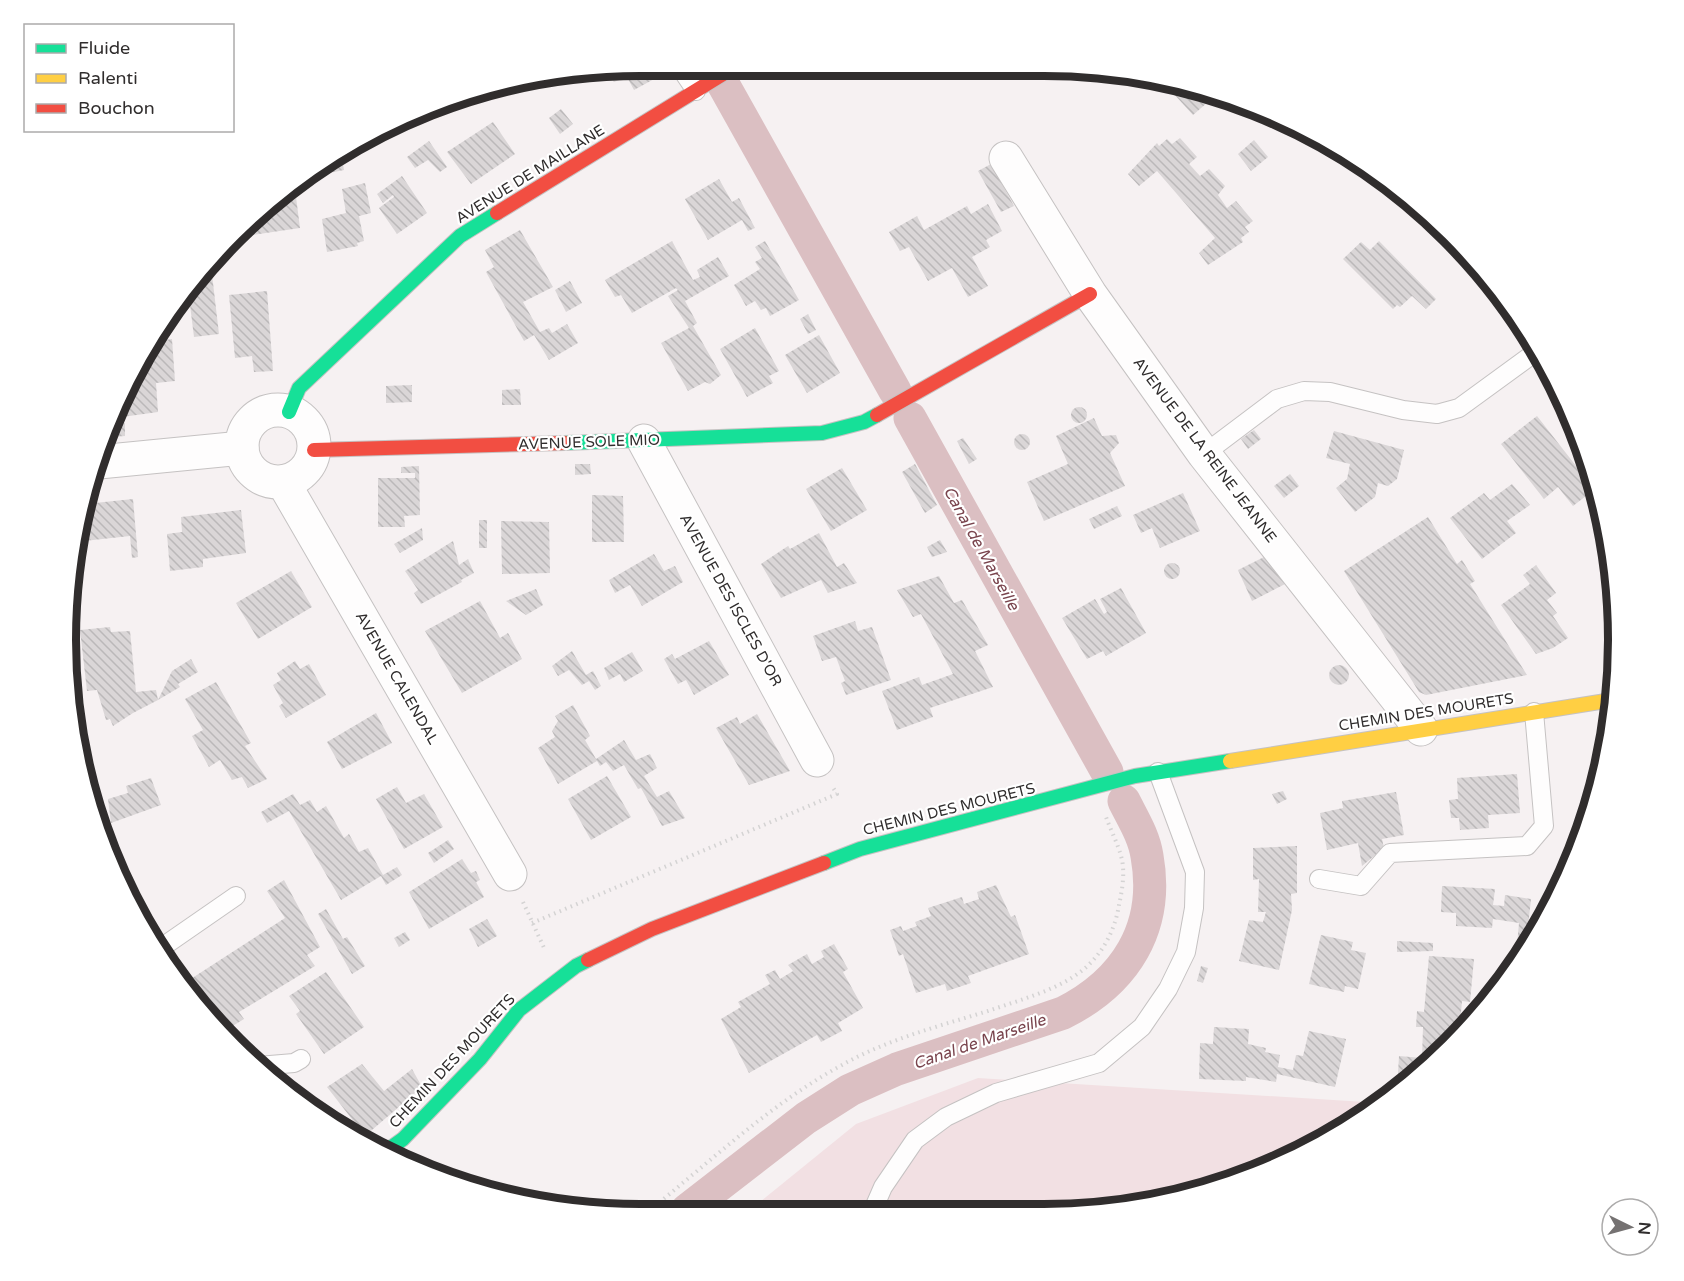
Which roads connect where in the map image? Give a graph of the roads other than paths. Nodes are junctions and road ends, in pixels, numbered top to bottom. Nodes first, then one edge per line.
1 (689, 76) edge
2 (720, 76) edge
3 (701, 88) junction
4 (1006, 158) dead end
5 (1090, 294) junction
6 (1530, 356) edge
7 (289, 412) junction
8 (644, 441) junction
9 (242, 448) junction
10 (314, 450) junction
11 (1204, 454) junction
12 (105, 461) edge
13 (283, 482) junction
14 (1604, 701) edge
15 (1534, 712) junction
16 (1421, 729) junction
17 (817, 760) road end
18 (1158, 771) junction
19 (510, 874) road end
20 (1319, 879) dead end
21 (236, 896) dead end
22 (166, 944) edge
23 (301, 1059) dead end
24 (269, 1065) edge
25 (392, 1147) edge
26 (876, 1204) edge

1 - 3 lane
2 - 3 street, AVENUE DE MAILLANE
3 - 7 street, AVENUE DE MAILLANE
4 - 5 street, AVENUE DE LA REINE JEANNE
5 - 8 street, AVENUE SOLE MIO
5 - 11 street, AVENUE DE LA REINE JEANNE
6 - 11 lane
7 - 9 street
7 - 10 street
8 - 10 street, AVENUE SOLE MIO
8 - 17 street, AVENUE DES ISCLES D'OR
9 - 12 street
9 - 13 street
10 - 13 street
11 - 16 street, AVENUE DE LA REINE JEANNE
13 - 19 street, AVENUE CALENDAL
14 - 15 street, CHEMIN DES MOURETS
15 - 16 street, CHEMIN DES MOURETS
15 - 20 lane
16 - 18 street, CHEMIN DES MOURETS
18 - 25 street, CHEMIN DES MOURETS
18 - 26 lane
21 - 22 lane
23 - 24 lane

